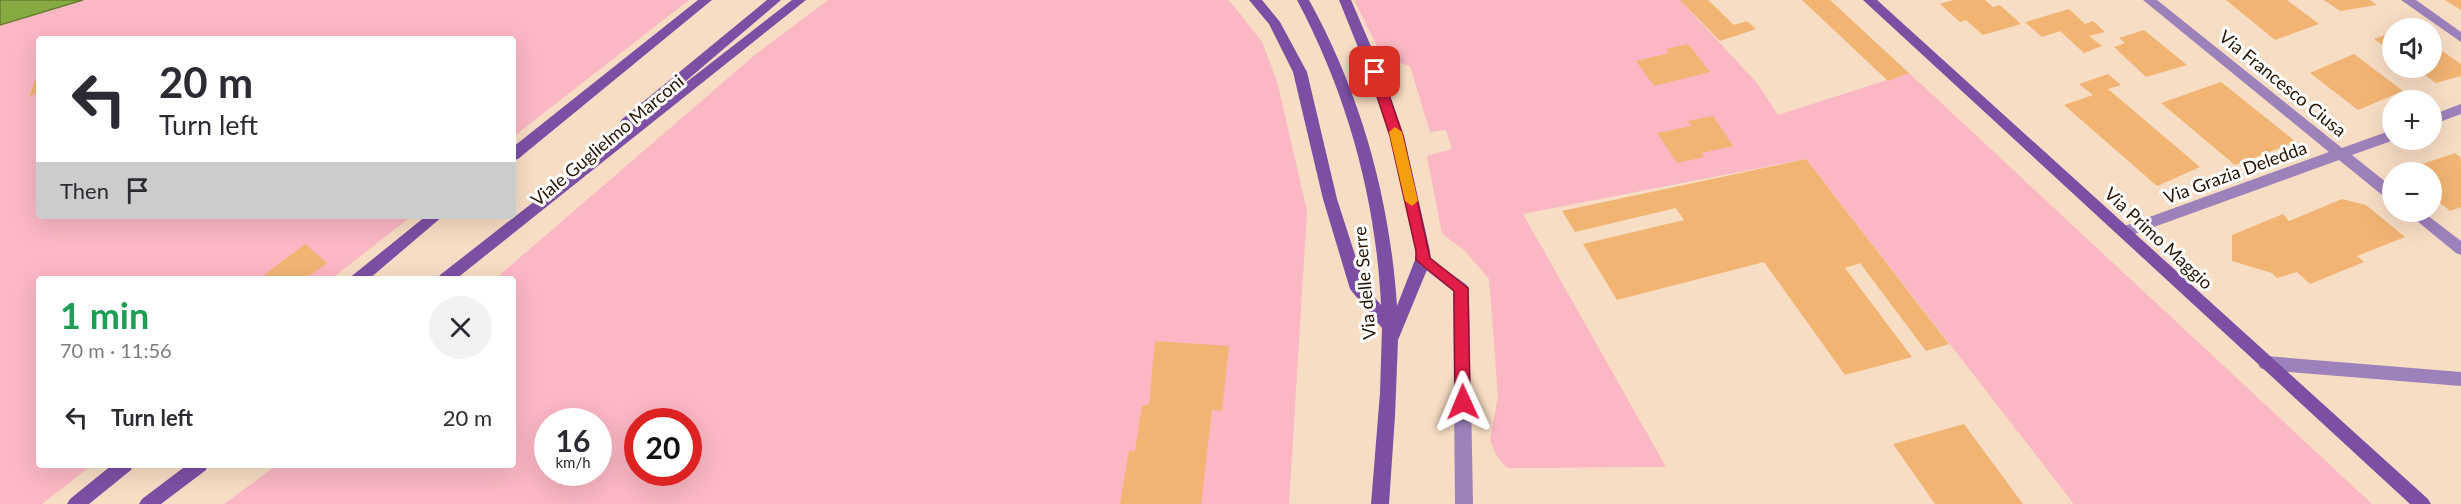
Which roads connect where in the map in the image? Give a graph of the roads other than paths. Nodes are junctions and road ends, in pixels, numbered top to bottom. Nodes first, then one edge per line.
1 (706, 0) edge
2 (775, 0) edge
3 (800, 0) edge
4 (1255, 0) edge
5 (1303, 0) edge
6 (1345, 0) edge
7 (1869, 0) edge
8 (2149, 0) edge
9 (2407, 0) edge
10 (2461, 38) edge
11 (2461, 109) edge
12 (2442, 116) edge
13 (2382, 139) edge
14 (516, 153) edge
15 (2340, 154) junction
16 (2382, 187) edge
17 (516, 216) edge
18 (432, 219) edge
19 (512, 219) edge
20 (2426, 222) edge
21 (2124, 232) junction
22 (2461, 249) edge
23 (1423, 260) junction
24 (362, 276) edge
25 (444, 276) edge
26 (449, 276) edge
27 (1390, 335) junction
28 (2266, 363) junction
29 (2461, 379) edge
30 (121, 468) edge
31 (196, 468) edge
32 (76, 504) edge
33 (148, 504) edge
34 (1380, 504) edge
35 (1464, 504) edge
36 (2422, 504) edge

1 - 14 main road
2 - 17 main road, Viale Guglielmo Marconi
3 - 26 main road
4 - 27 main road
5 - 27 main road, Via delle Serre
6 - 23 main road
7 - 21 main road, Via Primo Maggio
8 - 15 street, Via Francesco Ciusa
9 - 10 street
11 - 12 street
13 - 15 street, Via Grazia Deledda
15 - 16 street, Via Francesco Ciusa
15 - 21 street, Via Grazia Deledda
18 - 24 main road
19 - 25 main road, Viale Guglielmo Marconi
20 - 22 street
21 - 28 main road, Via Primo Maggio
23 - 27 main road
23 - 35 street
27 - 34 main road, Via delle Serre
28 - 29 street
28 - 36 main road, Via Primo Maggio
30 - 32 main road
31 - 33 main road

